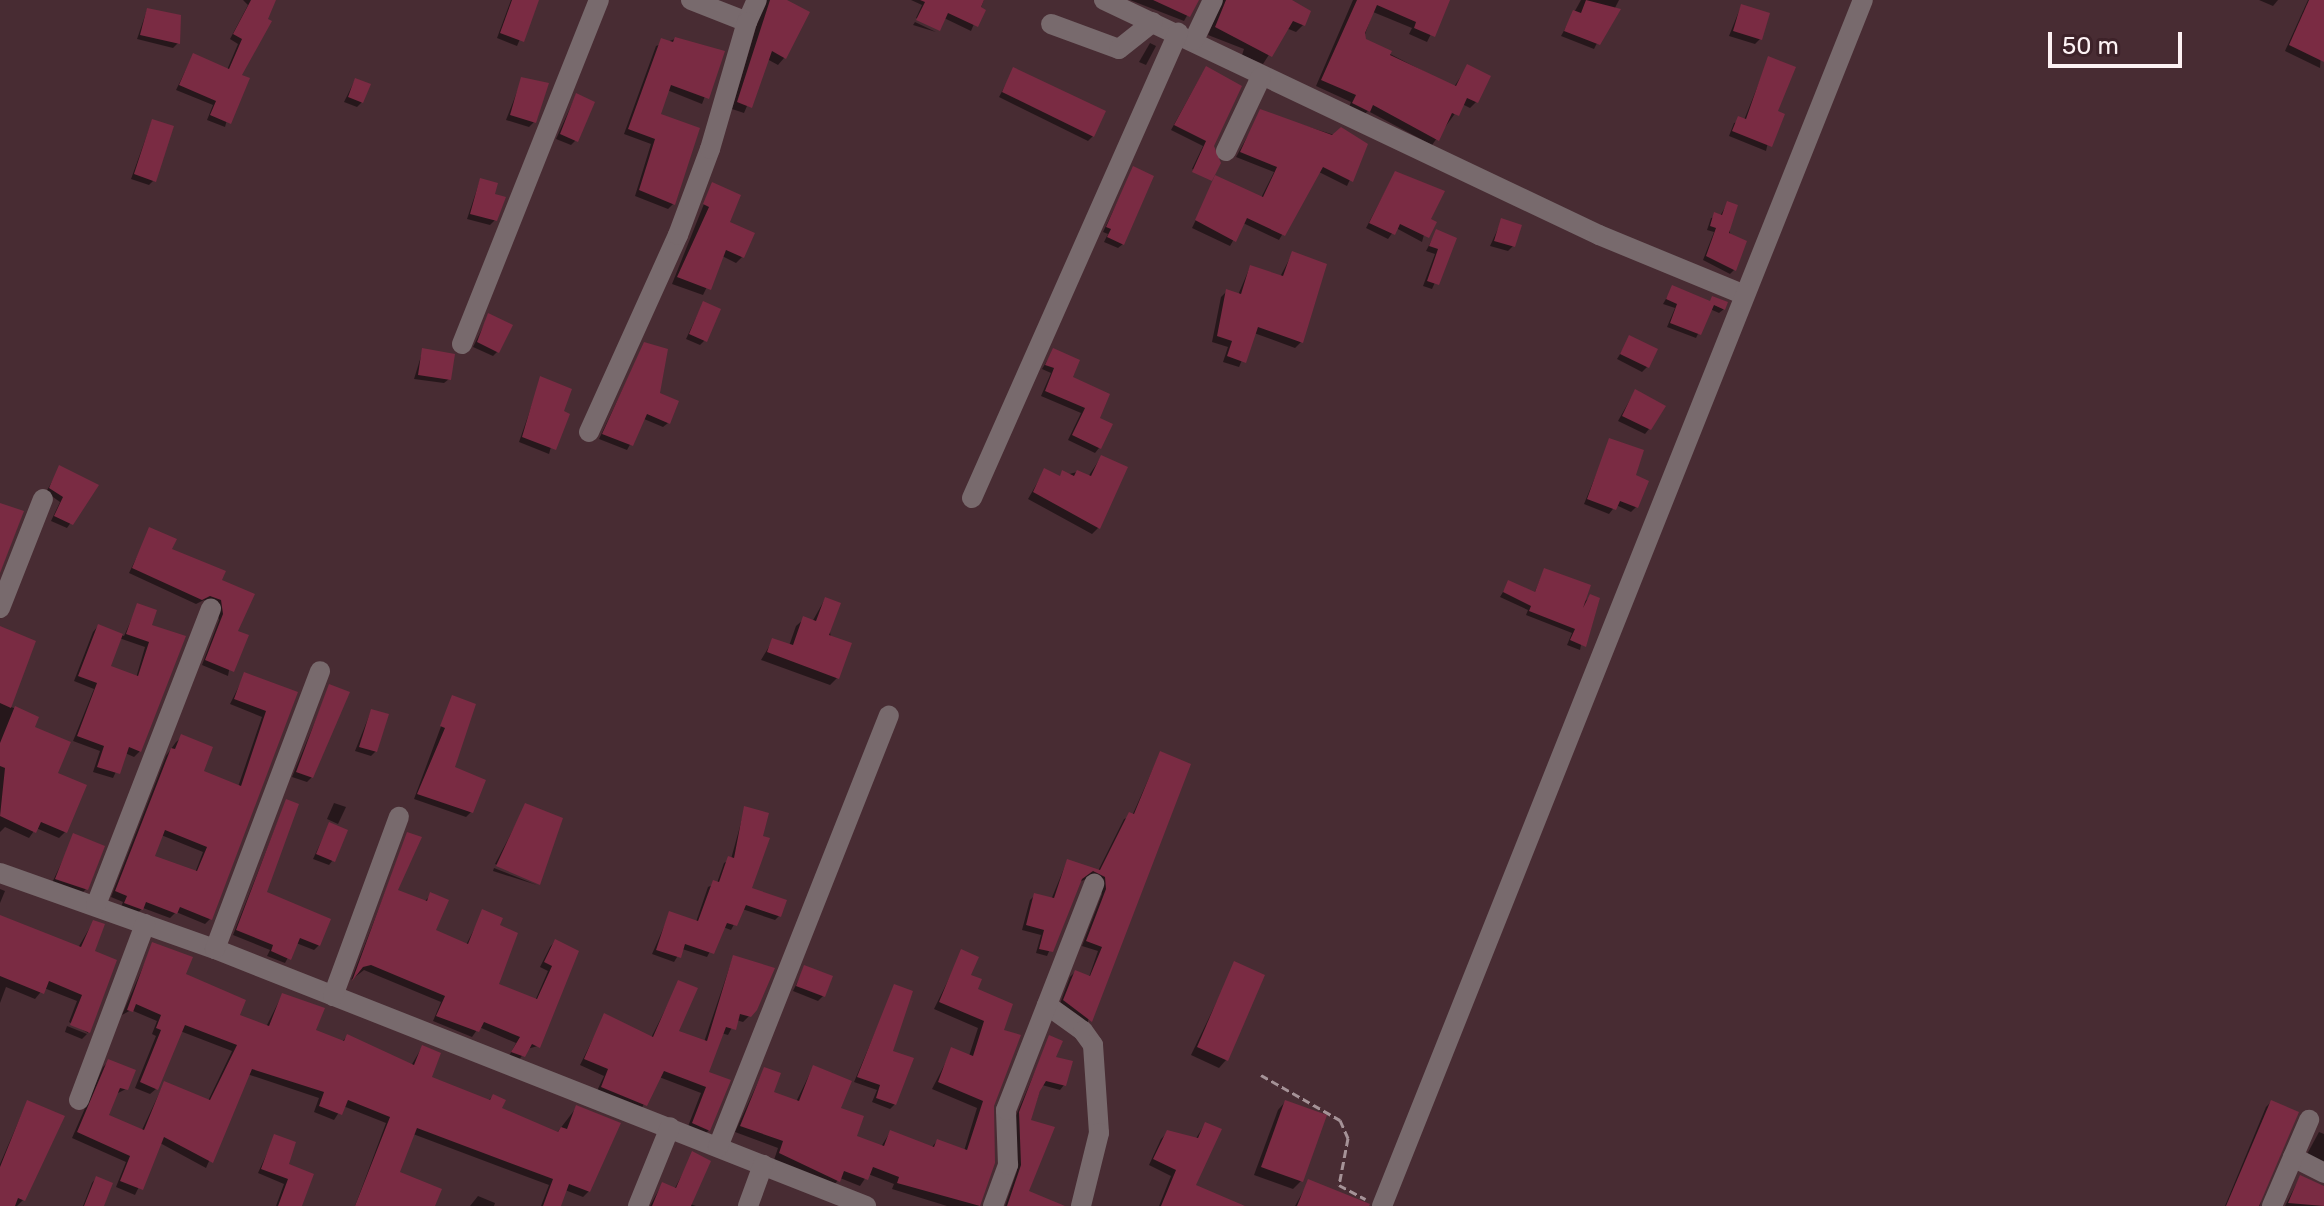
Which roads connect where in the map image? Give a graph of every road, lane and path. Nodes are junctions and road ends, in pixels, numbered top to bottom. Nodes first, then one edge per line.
1 (599, 0) edge
2 (691, 0) edge
3 (757, 0) edge
4 (1104, 0) edge
5 (1213, 0) edge
6 (1861, 1) edge
7 (747, 22) junction
8 (1153, 22) junction
9 (1051, 24) dead end
10 (1186, 37) junction
11 (1261, 77) junction
12 (1226, 151) dead end
13 (1742, 294) junction
14 (462, 344) dead end
15 (589, 432) dead end
16 (972, 498) dead end
17 (43, 499) dead end
18 (0, 608) edge
19 (211, 609) dead end
20 (320, 671) dead end
21 (889, 716) dead end
22 (399, 817) dead end
23 (0, 873) edge
24 (1094, 884) dead end
25 (96, 905) junction
26 (145, 924) junction
27 (215, 949) junction
28 (333, 996) junction
29 (1047, 1005) junction
30 (1261, 1075) dead end
31 (79, 1100) dead end
32 (2309, 1120) dead end
33 (670, 1127) junction
34 (718, 1147) junction
35 (2293, 1157) junction
36 (763, 1165) junction
37 (2324, 1173) edge
38 (832, 1200) edge
39 (1374, 1203) edge
40 (638, 1206) edge
41 (748, 1206) edge
42 (866, 1206) edge
43 (993, 1206) edge
44 (1081, 1206) edge
45 (2272, 1206) edge

1 - 14 street
2 - 7 street
3 - 7 street
4 - 8 street
5 - 10 street
6 - 13 street
7 - 15 street
8 - 9 street
8 - 10 street
10 - 11 street
10 - 16 street
11 - 12 street
11 - 13 street
13 - 39 street
17 - 18 street
19 - 25 street
20 - 27 street
21 - 34 street
22 - 28 street
23 - 25 street
24 - 29 street
25 - 26 street
26 - 27 street
26 - 31 street
27 - 28 street
28 - 33 street
29 - 43 street
29 - 44 street
30 - 39 path
32 - 35 street
33 - 34 street
33 - 40 street
34 - 36 street
35 - 37 street
35 - 45 street
36 - 38 street
36 - 41 street
38 - 42 street

